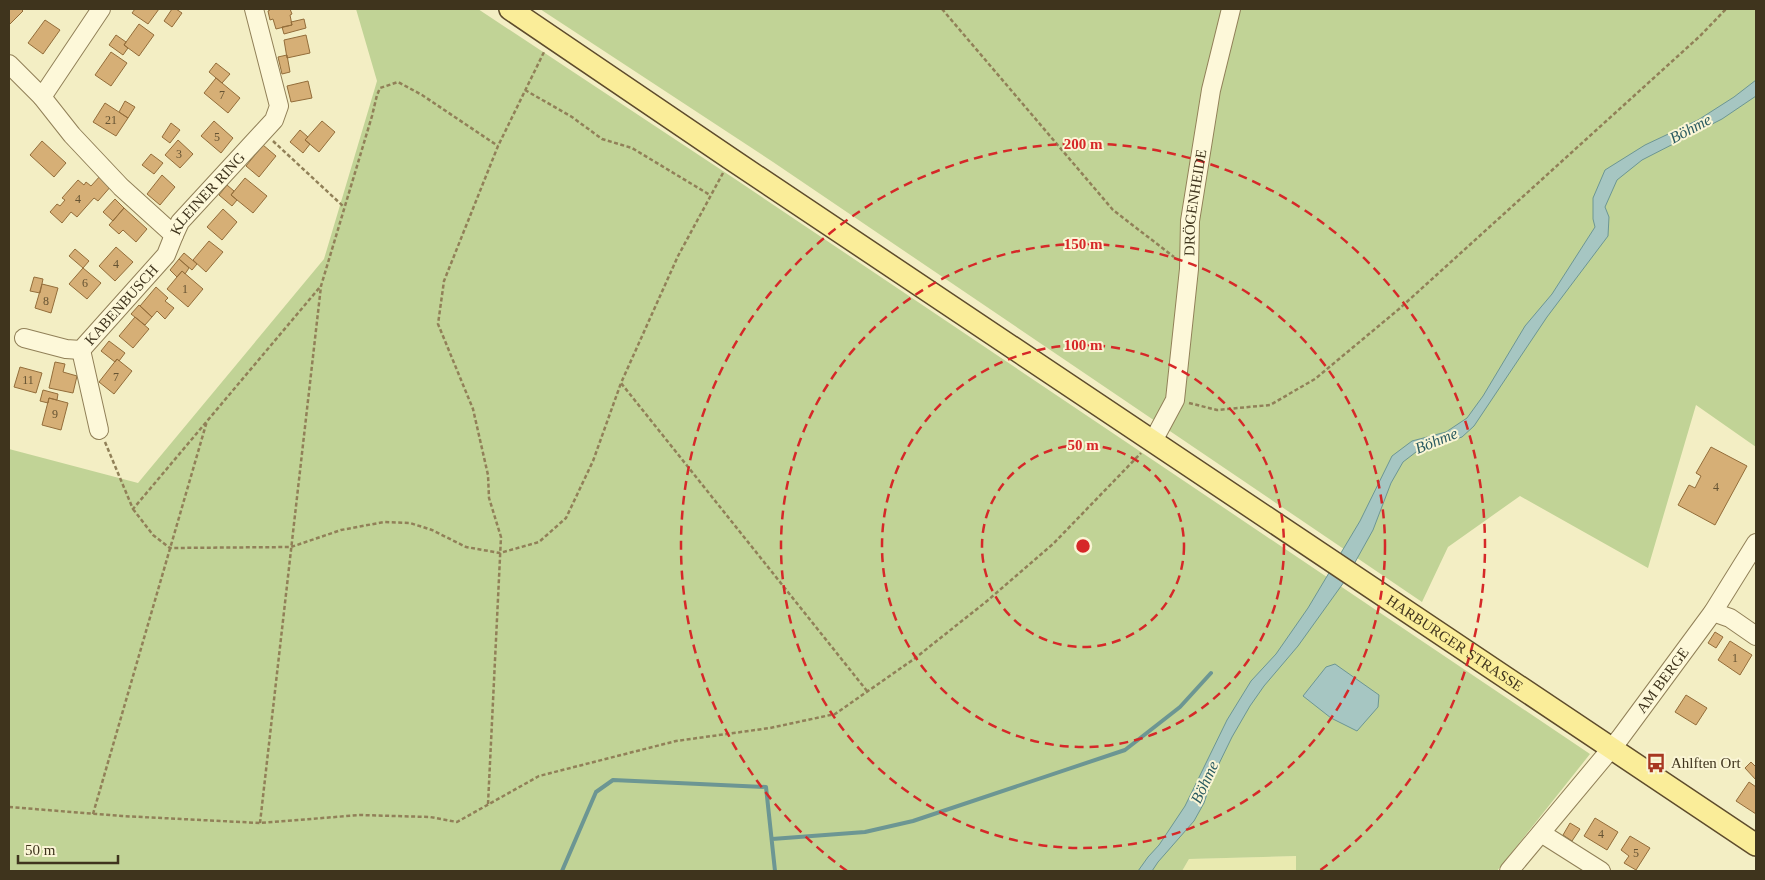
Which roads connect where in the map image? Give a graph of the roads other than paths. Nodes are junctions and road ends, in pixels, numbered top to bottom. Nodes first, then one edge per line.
1 (101, 9) edge
2 (254, 9) edge
3 (510, 9) edge
4 (1231, 9) edge
5 (9, 64) edge
6 (42, 97) junction
7 (174, 235) junction
8 (24, 338) dead end
9 (81, 350) junction
10 (99, 430) road end
11 (1153, 441) junction
12 (1756, 543) edge
13 (1713, 612) junction
14 (1756, 636) edge
15 (1612, 748) junction
16 (1541, 833) junction
17 (1756, 845) edge
18 (1509, 871) edge
19 (1601, 871) edge

1 - 6 street
2 - 7 street, KLEINER RING
3 - 11 main road, HARBURGER STRASSE
4 - 11 street, DRÖGENHEIDE
5 - 6 street, KLEINER RING
6 - 7 street, KLEINER RING
7 - 9 street, KABENBUSCH
8 - 9 street, KABENBUSCH
9 - 10 street
11 - 15 main road, HARBURGER STRASSE
12 - 13 street, AM BERGE
13 - 14 street
13 - 15 street, AM BERGE
15 - 16 street, AM BERGE
15 - 17 main road, HARBURGER STRASSE
16 - 18 street, AM BERGE
16 - 19 street

